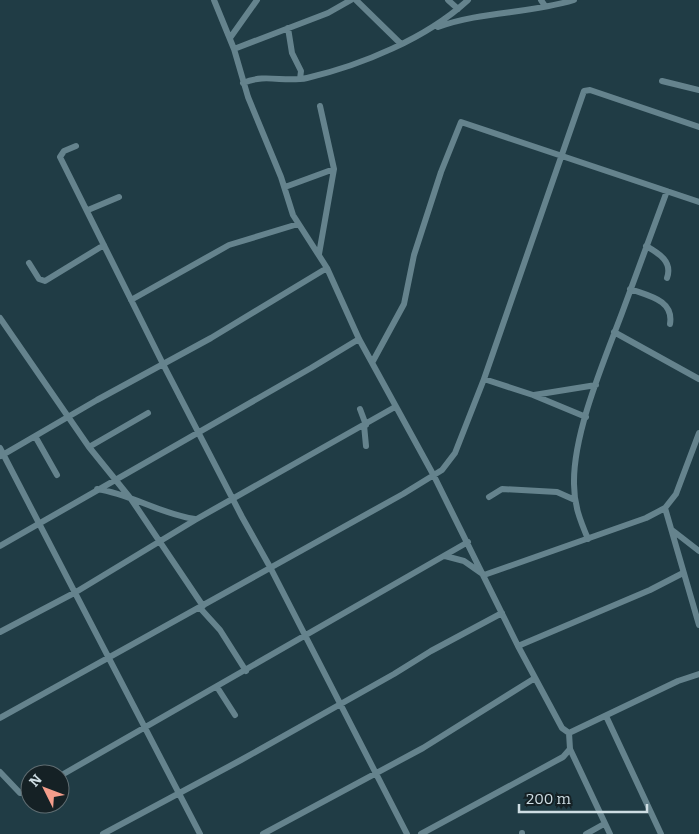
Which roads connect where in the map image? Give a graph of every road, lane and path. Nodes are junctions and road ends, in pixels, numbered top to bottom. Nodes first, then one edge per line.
1 (214, 0) edge
2 (257, 0) edge
3 (351, 0) edge
4 (356, 0) edge
5 (448, 0) edge
6 (468, 0) edge
7 (541, 0) edge
8 (574, 0) edge
9 (545, 6) junction
10 (458, 9) junction
11 (288, 28) junction
12 (431, 29) junction
13 (230, 38) junction
14 (401, 44) junction
15 (234, 49) junction
16 (300, 79) junction
17 (662, 81) dead end
18 (243, 83) junction
19 (699, 90) edge
20 (320, 106) dead end
21 (699, 128) edge
22 (76, 146) dead end
23 (562, 155) junction
24 (334, 169) junction
25 (284, 187) junction
26 (667, 191) junction
27 (119, 197) dead end
28 (699, 202) edge
29 (88, 210) junction
30 (298, 224) junction
31 (104, 245) junction
32 (646, 246) junction
33 (318, 254) junction
34 (29, 263) dead end
35 (327, 268) junction
36 (667, 278) dead end
37 (630, 289) junction
38 (131, 300) junction
39 (0, 318) edge
40 (670, 324) dead end
41 (614, 332) junction
42 (360, 338) junction
43 (373, 361) junction
44 (163, 364) junction
45 (484, 379) junction
46 (699, 379) edge
47 (596, 385) junction
48 (533, 395) junction
49 (395, 407) junction
50 (360, 409) dead end
51 (148, 413) dead end
52 (68, 417) junction
53 (586, 417) junction
54 (365, 425) junction
55 (198, 433) junction
56 (699, 433) edge
57 (35, 436) junction
58 (366, 446) dead end
59 (89, 447) junction
60 (0, 448) edge
61 (1, 456) edge
62 (57, 475) dead end
63 (434, 476) junction
64 (115, 480) junction
65 (97, 489) junction
66 (489, 497) dead end
67 (131, 499) junction
68 (233, 500) junction
69 (575, 500) junction
70 (665, 508) junction
71 (195, 520) junction
72 (38, 524) junction
73 (672, 530) junction
74 (588, 539) junction
75 (468, 542) junction
76 (159, 543) junction
77 (0, 546) edge
78 (699, 551) edge
79 (445, 556) junction
80 (270, 567) junction
81 (683, 573) junction
82 (484, 575) junction
83 (76, 592) junction
84 (201, 607) junction
85 (697, 609) edge
86 (502, 613) junction
87 (699, 625) edge
88 (0, 632) edge
89 (305, 635) junction
90 (518, 646) junction
91 (110, 657) junction
92 (246, 671) junction
93 (699, 674) edge
94 (535, 678) junction
95 (217, 687) junction
96 (341, 703) junction
97 (235, 715) dead end
98 (606, 716) junction
99 (0, 718) edge
100 (145, 727) junction
101 (570, 733) junction
102 (570, 749) junction
103 (70, 770) edge
104 (0, 772) edge
105 (375, 773) junction
106 (179, 792) junction
107 (20, 794) edge
108 (604, 824) junction
109 (103, 834) edge
110 (200, 834) edge
111 (263, 834) edge
112 (407, 834) edge
113 (421, 834) edge
114 (586, 834) edge
115 (610, 834) edge
116 (661, 834) edge

1 - 13 street
2 - 13 street
3 - 11 street
4 - 14 street
5 - 10 street
6 - 10 street
7 - 9 street
8 - 9 street
9 - 12 street
10 - 12 street
11 - 15 street
11 - 16 street
12 - 14 street
13 - 15 street
14 - 16 street
15 - 18 street
16 - 18 street
17 - 19 street
18 - 25 street
20 - 24 street
21 - 23 street
22 - 29 street
23 - 26 street
23 - 43 street
23 - 45 street
24 - 25 street
24 - 33 street
25 - 30 street
26 - 28 street
26 - 32 street
27 - 29 street
29 - 31 street
30 - 33 street
30 - 38 street
31 - 34 street
31 - 38 street
32 - 36 street
32 - 37 street
33 - 35 street
35 - 42 street
35 - 44 street
37 - 40 street
37 - 41 street
38 - 44 street
39 - 52 street
41 - 46 street
41 - 47 street
42 - 43 street
42 - 55 street
43 - 49 street
44 - 52 street
44 - 55 street
45 - 48 street
45 - 63 street
47 - 48 street
47 - 53 street
48 - 53 street
49 - 54 street
49 - 63 street
50 - 54 street
51 - 59 street
52 - 57 street
52 - 59 street
53 - 69 street
54 - 58 street
54 - 68 street
55 - 64 street
55 - 68 street
56 - 70 street
57 - 61 street
57 - 62 street
59 - 64 street
60 - 61 street
61 - 72 street
63 - 75 street
63 - 80 street
64 - 65 street
64 - 67 street
65 - 67 street
65 - 72 street
66 - 69 street
67 - 71 street
67 - 76 street
68 - 71 street
68 - 80 street
69 - 74 street
70 - 73 street
70 - 74 street
71 - 76 street
72 - 77 street
72 - 83 street
73 - 78 street
73 - 81 street
74 - 82 street
75 - 79 street
75 - 82 street
76 - 83 street
76 - 84 street
79 - 82 street
79 - 89 street
80 - 84 street
80 - 89 street
81 - 85 street
81 - 90 street
82 - 86 street
83 - 88 street
83 - 91 street
84 - 91 street
84 - 92 street
85 - 87 street
86 - 90 street
86 - 96 street
89 - 92 street
89 - 96 street
90 - 94 street
91 - 99 street
91 - 100 street
92 - 95 street
93 - 98 street
94 - 101 street
94 - 105 street
95 - 97 street
95 - 100 street
96 - 105 street
96 - 106 street
98 - 101 street
98 - 116 street
100 - 103 street
100 - 106 street
101 - 102 street
102 - 108 street
102 - 113 street
104 - 107 street
105 - 111 street
105 - 112 street
106 - 109 street
106 - 110 street
108 - 114 street
108 - 115 street

